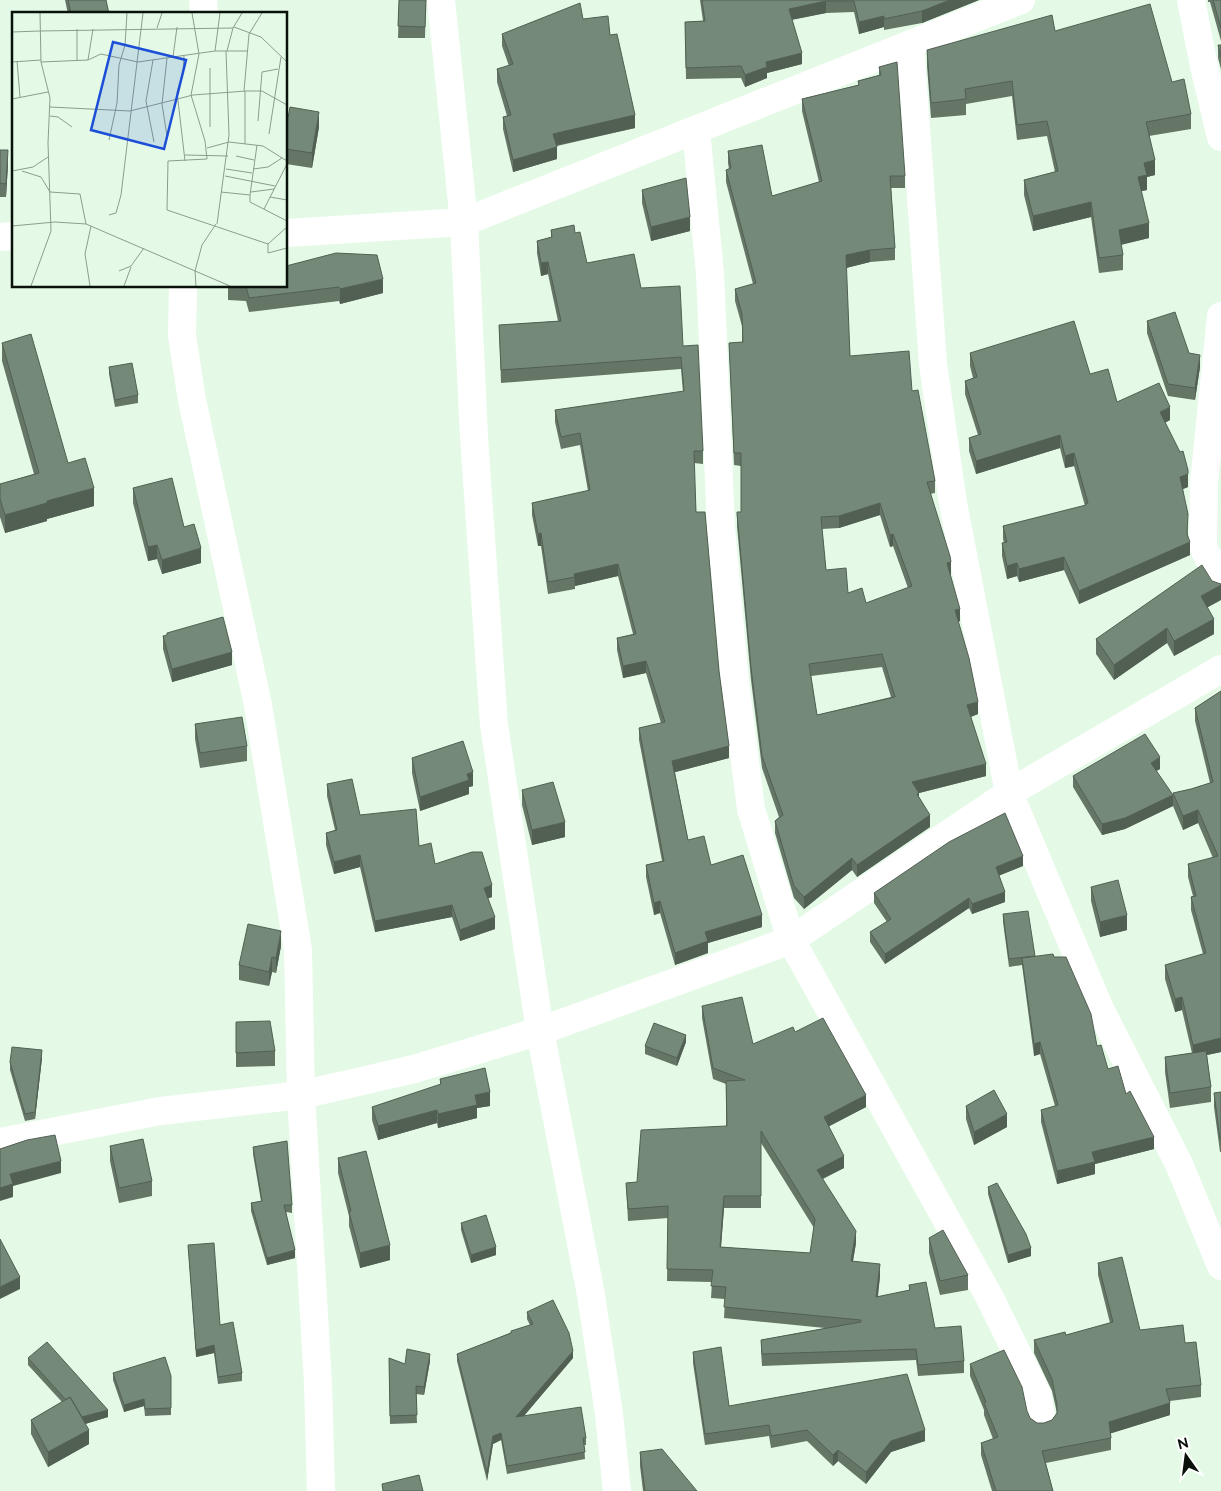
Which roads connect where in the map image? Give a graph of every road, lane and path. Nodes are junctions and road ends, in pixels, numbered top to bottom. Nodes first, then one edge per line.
1 (441, 0) edge
2 (1191, 0) edge
3 (1010, 2) edge
4 (910, 44) junction
5 (696, 130) junction
6 (1221, 137) edge
7 (464, 222) junction
8 (288, 233) edge
9 (182, 288) edge
10 (1221, 316) edge
11 (1221, 583) edge
12 (1221, 668) edge
13 (1009, 793) junction
14 (791, 940) junction
15 (540, 1031) junction
16 (301, 1095) junction
17 (0, 1142) edge
18 (1221, 1266) edge
19 (1042, 1420) dead end
20 (321, 1491) edge
21 (618, 1491) edge

1 - 7 street
2 - 6 street
3 - 4 street
4 - 5 street
4 - 13 street
5 - 7 street
5 - 14 street
7 - 8 street
7 - 15 street
9 - 16 street
10 - 11 street
12 - 13 street
13 - 14 street
13 - 18 street
14 - 15 street
14 - 19 street
15 - 16 street
15 - 21 street
16 - 17 street
16 - 20 street

